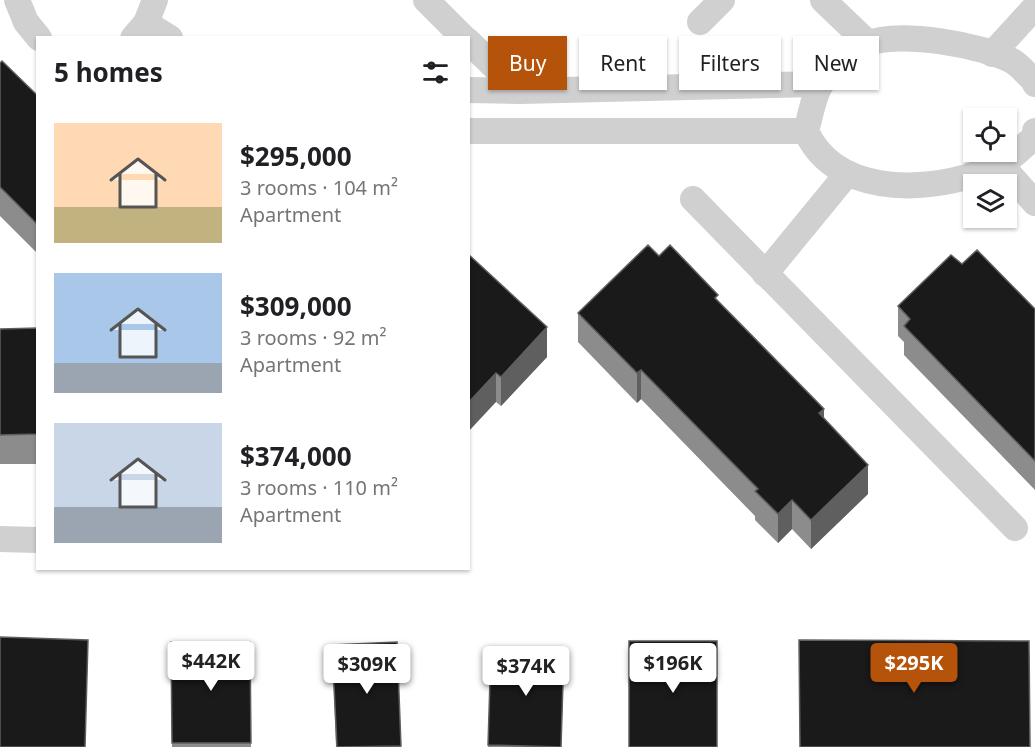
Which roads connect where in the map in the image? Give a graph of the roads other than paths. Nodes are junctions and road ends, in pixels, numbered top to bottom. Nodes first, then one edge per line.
1 (17, 0) edge
2 (426, 0) edge
3 (722, 0) edge
4 (823, 0) edge
5 (1035, 7) edge
6 (144, 20) edge
7 (700, 22) dead end
8 (37, 36) edge
9 (167, 36) edge
10 (462, 36) edge
11 (860, 36) edge
12 (879, 42) edge
13 (470, 43) edge
14 (992, 54) junction
15 (1035, 84) edge
16 (793, 85) edge
17 (477, 90) edge
18 (818, 90) edge
19 (519, 91) junction
20 (806, 130) junction
21 (1035, 130) edge
22 (472, 136) edge
23 (1001, 165) junction
24 (847, 174) junction
25 (693, 200) dead end
26 (1035, 203) edge
27 (765, 274) junction
28 (1015, 528) dead end
29 (0, 539) edge
30 (36, 540) edge

1 - 8 lane
2 - 10 lane
3 - 7 lane
4 - 11 lane
5 - 14 lane
6 - 9 lane
12 - 14 lane
13 - 19 lane
14 - 15 lane
16 - 19 lane
17 - 19 lane
17 - 22 lane
18 - 20 lane
20 - 22 lane
20 - 24 lane
21 - 23 lane
23 - 24 lane
23 - 26 lane
24 - 27 lane
25 - 27 lane
27 - 28 lane
29 - 30 lane

